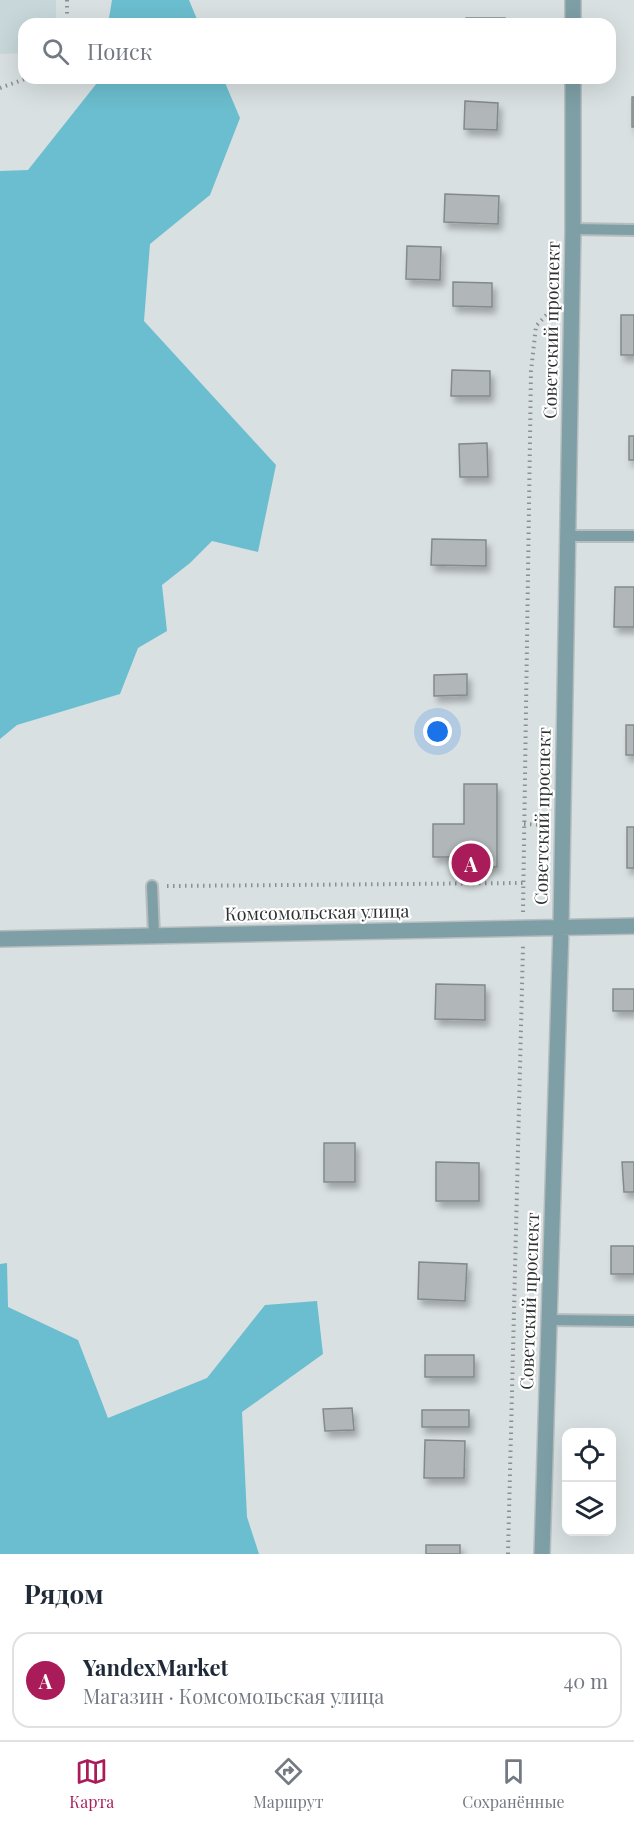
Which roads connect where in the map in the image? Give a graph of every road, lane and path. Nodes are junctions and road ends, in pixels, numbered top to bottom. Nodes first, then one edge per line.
1 (67, 0) edge
2 (573, 0) edge
3 (67, 18) edge
4 (573, 18) edge
5 (18, 82) edge
6 (573, 84) edge
7 (0, 88) edge
8 (573, 229) junction
9 (634, 230) edge
10 (572, 288) junction
11 (567, 536) junction
12 (634, 536) edge
13 (523, 883) junction
14 (152, 886) joint
15 (634, 926) edge
16 (561, 927) junction
17 (523, 928) junction
18 (154, 935) junction
19 (0, 939) edge
20 (548, 1320) junction
21 (634, 1321) edge
22 (508, 1554) edge
23 (542, 1554) edge

1 - 3 path
2 - 4 street
5 - 7 path
6 - 8 street, Советский проспект
8 - 9 lane
8 - 10 street, Советский проспект
10 - 11 street, Советский проспект
10 - 13 path
11 - 12 lane
11 - 16 street, Советский проспект
13 - 14 path
13 - 17 path
14 - 18 lane
15 - 16 street, Комсомольская улица
16 - 17 street, Комсомольская улица
16 - 20 street, Советский проспект
17 - 18 street, Комсомольская улица
17 - 22 path
18 - 19 street, Комсомольская улица
20 - 21 lane
20 - 23 street, Советский проспект

